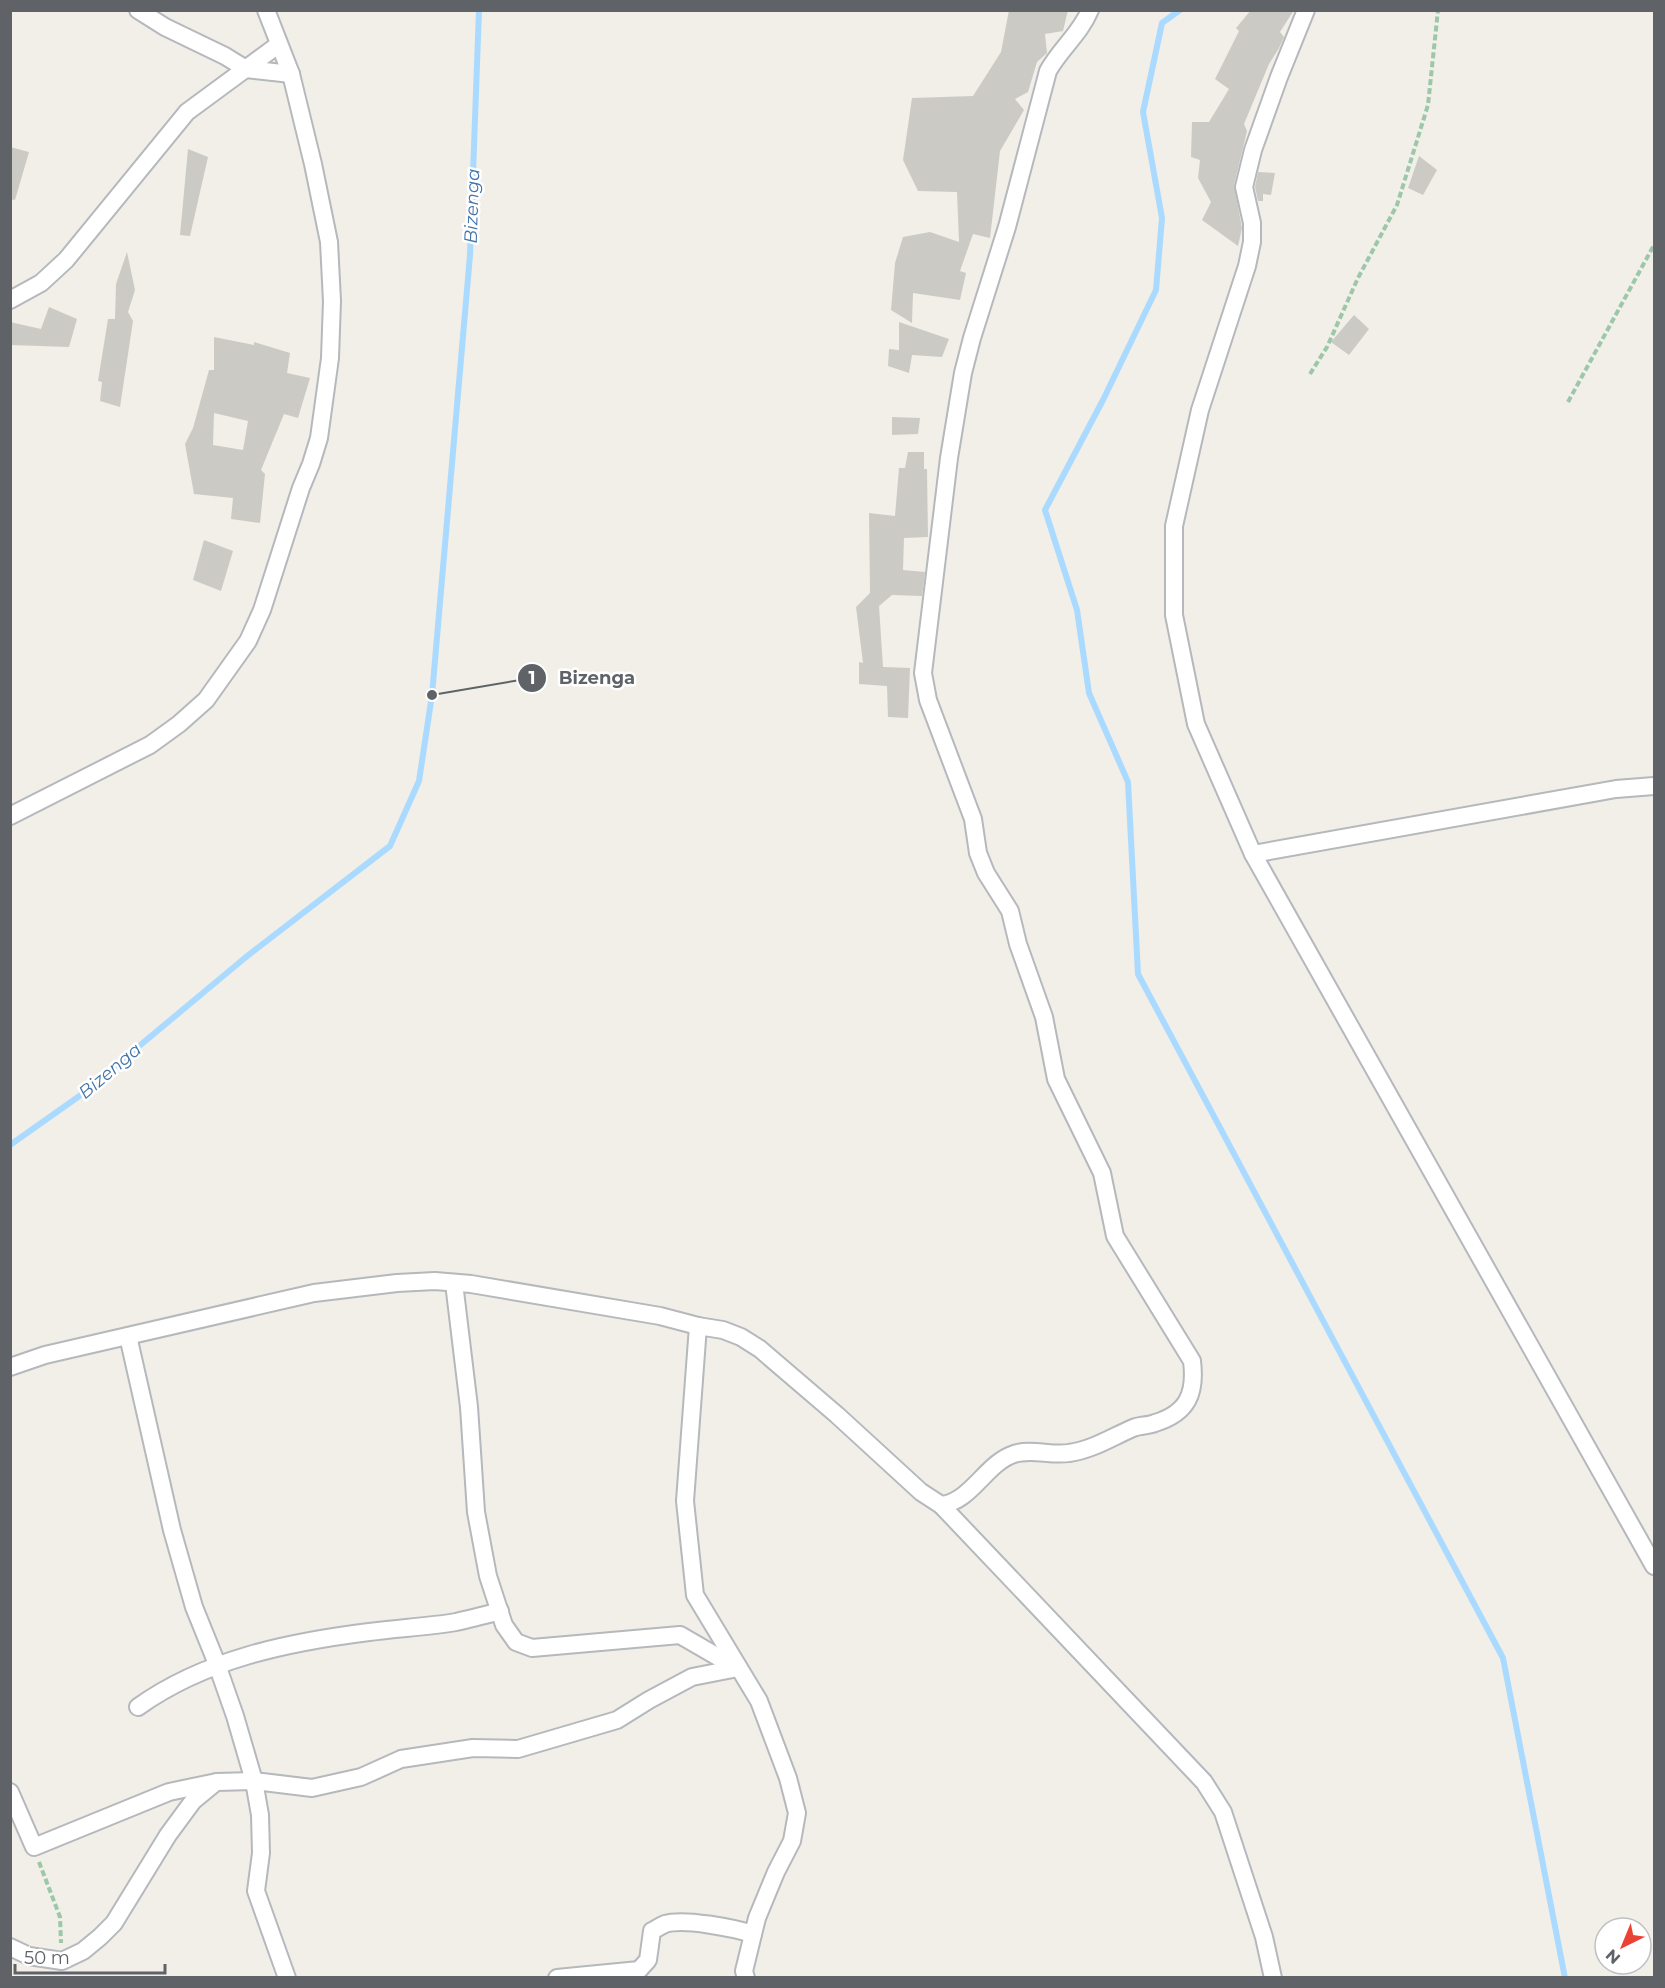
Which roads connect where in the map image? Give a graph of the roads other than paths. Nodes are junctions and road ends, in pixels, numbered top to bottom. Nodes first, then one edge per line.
1 (138, 10) edge
2 (266, 10) edge
3 (1090, 10) edge
4 (1306, 10) edge
5 (278, 45) junction
6 (246, 69) junction
7 (291, 74) junction
8 (10, 300) edge
9 (1654, 786) edge
10 (10, 816) edge
11 (1253, 854) junction
12 (454, 1283) junction
13 (698, 1326) junction
14 (128, 1336) junction
15 (10, 1367) edge
16 (940, 1505) junction
17 (1654, 1566) edge
18 (500, 1611) junction
19 (218, 1665) junction
20 (738, 1668) junction
21 (138, 1707) dead end
22 (254, 1781) junction
23 (216, 1782) junction
24 (10, 1792) edge
25 (753, 1934) junction
26 (10, 1947) edge
27 (287, 1977) edge
28 (557, 1977) edge
29 (746, 1977) edge
30 (1273, 1977) edge

1 - 6 street
2 - 5 street
3 - 16 street
4 - 11 street
5 - 6 street
5 - 7 street
6 - 7 street
6 - 8 street
7 - 10 street
9 - 11 street
11 - 17 street
12 - 13 street
12 - 14 street
12 - 18 street
13 - 16 street
13 - 20 street
14 - 15 street
14 - 19 street
16 - 30 street
18 - 19 street
18 - 20 street
19 - 21 street
19 - 22 street
20 - 22 street
20 - 25 street
22 - 23 street
22 - 27 street
23 - 24 street
23 - 26 street
25 - 28 street
25 - 29 street

